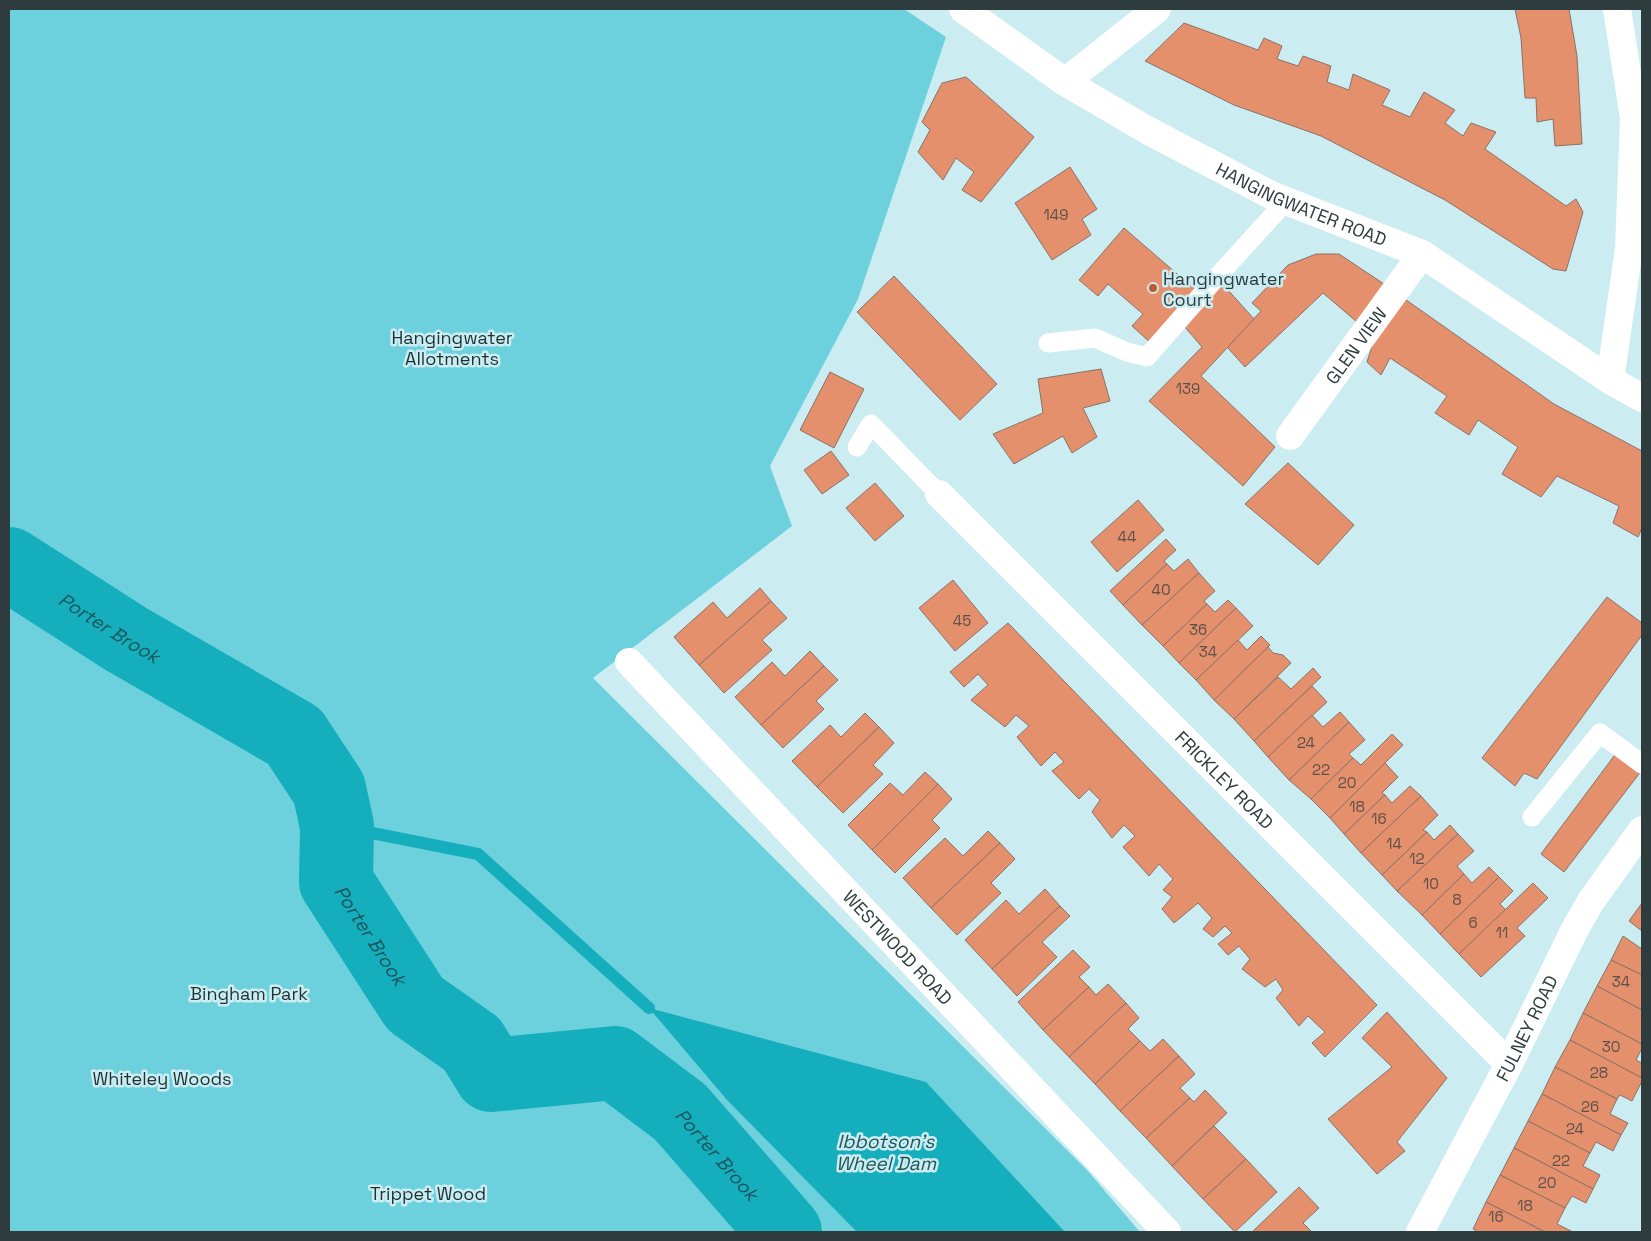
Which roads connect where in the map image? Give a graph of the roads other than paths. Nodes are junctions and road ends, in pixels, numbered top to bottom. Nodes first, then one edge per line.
1 (964, 9) edge
2 (1157, 9) edge
3 (1617, 9) edge
4 (1064, 82) junction
5 (1286, 201) junction
6 (1422, 254) junction
7 (1048, 343) dead end
8 (1610, 380) junction
9 (1642, 398) edge
10 (1290, 436) dead end
11 (857, 448) dead end
12 (939, 494) joint
13 (629, 662) dead end
14 (1642, 764) edge
15 (1532, 817) dead end
16 (1642, 830) edge
17 (1509, 1064) junction
18 (1167, 1232) edge
19 (1420, 1232) edge

1 - 4 street, HANGINGWATER ROAD
2 - 4 street
3 - 8 street
4 - 5 street, HANGINGWATER ROAD
5 - 6 street, HANGINGWATER ROAD
5 - 7 lane
6 - 8 street, HANGINGWATER ROAD
6 - 10 street, GLEN VIEW
8 - 9 street, HANGINGWATER ROAD
11 - 12 lane
12 - 17 street, FRICKLEY ROAD
13 - 18 street, WESTWOOD ROAD
14 - 15 lane
16 - 17 street, FULNEY ROAD
17 - 19 street, FULNEY ROAD

